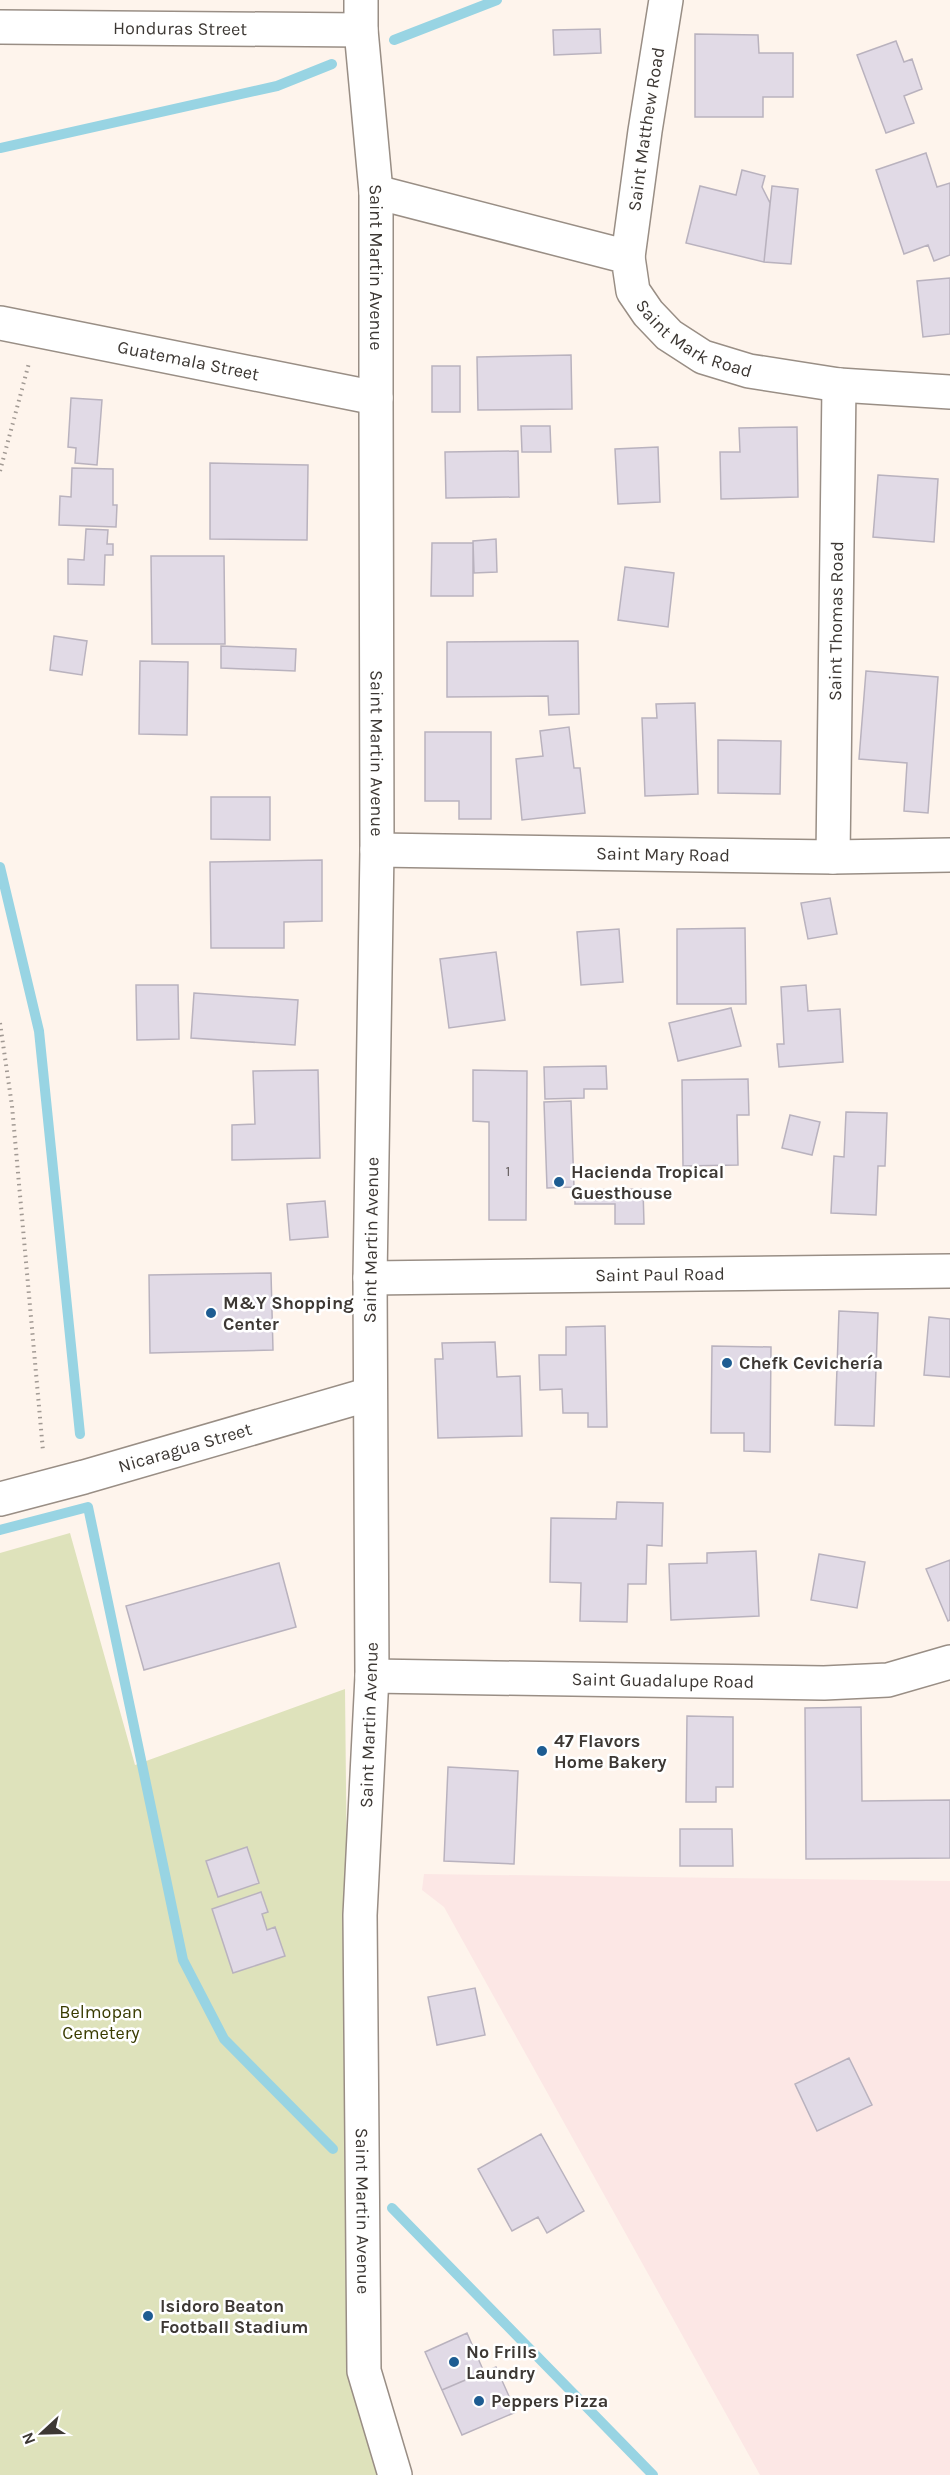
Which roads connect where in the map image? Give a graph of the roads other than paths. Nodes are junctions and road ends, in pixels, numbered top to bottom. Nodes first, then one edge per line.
1 (666, 0) edge
2 (361, 15) edge
3 (0, 27) edge
4 (376, 192) junction
5 (628, 257) junction
6 (0, 322) edge
7 (839, 385) junction
8 (950, 392) edge
9 (376, 398) junction
10 (377, 850) junction
11 (950, 855) edge
12 (833, 857) junction
13 (950, 1271) edge
14 (370, 1278) junction
15 (370, 1394) junction
16 (0, 1499) edge
17 (950, 1662) edge
18 (372, 1676) junction
19 (395, 2475) edge

1 - 5 street, Saint Matthew Road
2 - 3 street, Honduras Street
2 - 4 street, Saint Martin Avenue
4 - 5 street
4 - 9 street, Saint Martin Avenue
5 - 7 street, Saint Mark Road
6 - 9 street, Guatemala Street
7 - 8 street, Saint Mark Road
7 - 12 street, Saint Thomas Road
9 - 10 street, Saint Martin Avenue
10 - 12 street, Saint Mary Road
10 - 14 street, Saint Martin Avenue
11 - 12 street, Saint Mary Road
13 - 14 street, Saint Paul Road
14 - 15 street, Saint Martin Avenue
15 - 16 street, Nicaragua Street
15 - 18 street, Saint Martin Avenue
17 - 18 street, Saint Guadalupe Road
18 - 19 street, Saint Martin Avenue

